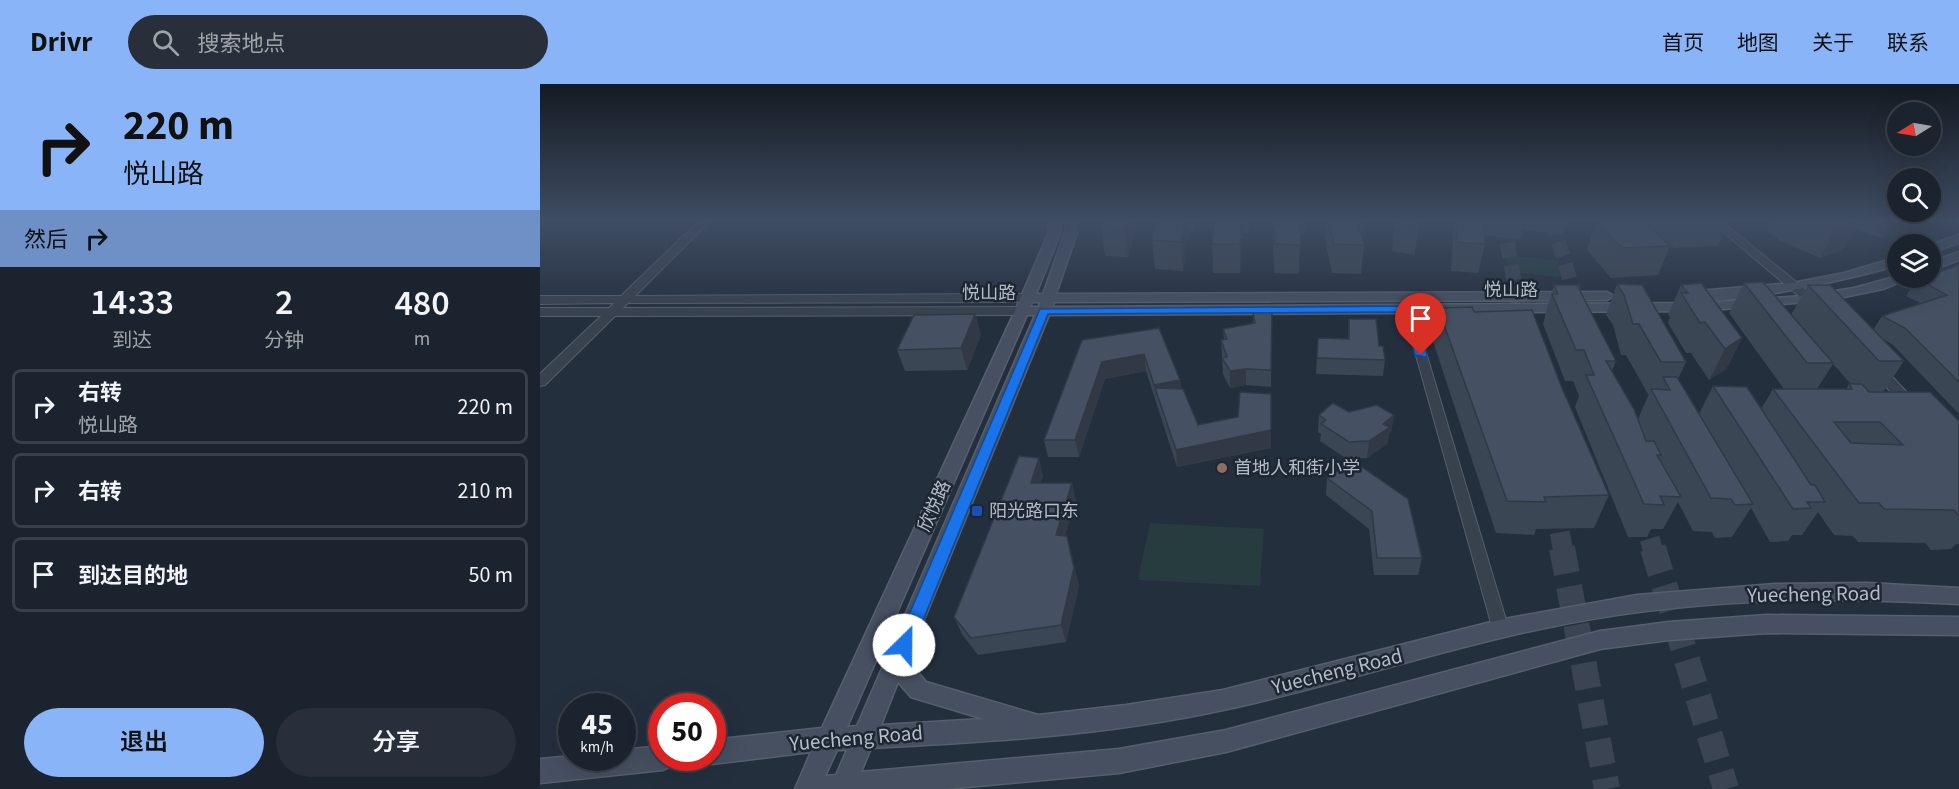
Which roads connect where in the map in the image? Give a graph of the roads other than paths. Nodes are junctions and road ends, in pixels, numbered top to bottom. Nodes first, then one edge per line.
1 (673, 253) edge
2 (1046, 253) edge
3 (1064, 253) edge
4 (1755, 253) edge
5 (1959, 256) edge
6 (1941, 263) edge
7 (1887, 264) edge
8 (1887, 283) edge
9 (1798, 288) junction
10 (1812, 299) junction
11 (540, 300) edge
12 (625, 300) junction
13 (1025, 304) junction
14 (1046, 304) junction
15 (1408, 309) junction
16 (613, 311) junction
17 (540, 312) edge
18 (1828, 317) edge
19 (1869, 360) edge
20 (540, 382) edge
21 (1918, 412) edge
22 (1959, 596) edge
23 (1959, 626) edge
24 (1501, 630) junction
25 (904, 645) junction
26 (1041, 724) junction
27 (863, 738) junction
28 (829, 739) junction
29 (726, 750) edge
30 (648, 760) edge
31 (540, 771) edge
32 (843, 788) edge
33 (807, 789) edge
34 (814, 789) edge

1 - 12 street
2 - 13 main road, 欣悦路
3 - 14 main road, 欣悦路
4 - 9 street
5 - 6 main road
7 - 9 main road, 悦山路
8 - 10 main road, 悦山路
9 - 10 street
9 - 14 main road, 悦山路
10 - 15 main road, 悦山路
10 - 18 street
11 - 12 street, 悦山路
12 - 13 street, 悦山路
12 - 16 street
13 - 14 main road, 悦山路
13 - 16 street, 悦山路
13 - 28 main road, 欣悦路
14 - 15 main road, 悦山路
14 - 25 main road, 欣悦路
15 - 24 street
16 - 17 street, 悦山路
16 - 20 street
19 - 21 street
22 - 24 main road, Yuecheng Road
23 - 32 main road, Yuecheng Road
24 - 26 main road, Yuecheng Road
25 - 26 main road
25 - 27 main road, 欣悦路
26 - 27 main road, Yuecheng Road
27 - 28 main road, Yuecheng Road
27 - 32 main road, 欣悦路
28 - 29 main road, Yuecheng Road
28 - 33 main road, 欣悦路
30 - 31 main road
32 - 34 main road, Yuecheng Road

